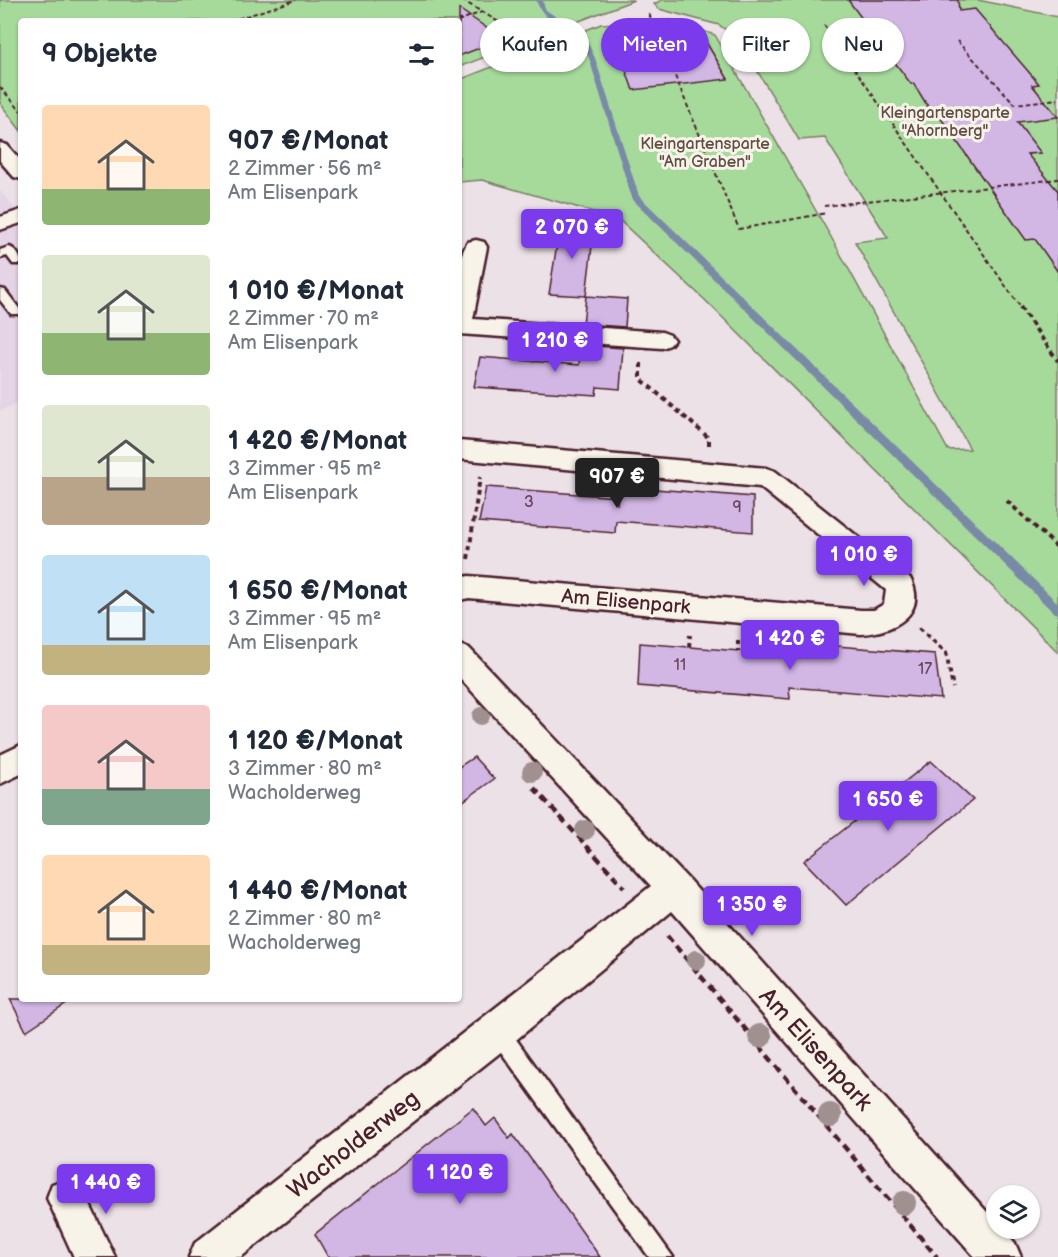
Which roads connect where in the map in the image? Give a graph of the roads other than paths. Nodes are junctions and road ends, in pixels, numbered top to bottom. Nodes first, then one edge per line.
1 (0, 149) edge
2 (18, 170) edge
3 (18, 217) edge
4 (0, 224) edge
5 (476, 247) dead end
6 (0, 254) edge
7 (17, 261) dead end
8 (1, 293) edge
9 (15, 311) dead end
10 (462, 316) edge
11 (462, 326) edge
12 (651, 339) road end
13 (471, 452) edge
14 (462, 588) edge
15 (462, 660) edge
16 (18, 761) edge
17 (0, 770) edge
18 (675, 889) junction
19 (498, 1031) junction
20 (66, 1198) dead end
21 (95, 1257) edge
22 (209, 1257) edge
23 (662, 1257) edge
24 (1000, 1257) edge

1 - 2 street
3 - 4 street
5 - 10 street
6 - 7 lane
8 - 9 lane
11 - 12 street
13 - 14 street, Am Elisenpark
15 - 18 street, Am Elisenpark
16 - 17 street
18 - 19 street, Wacholderweg
18 - 24 street, Am Elisenpark
19 - 22 street, Wacholderweg
19 - 23 lane
20 - 21 street

